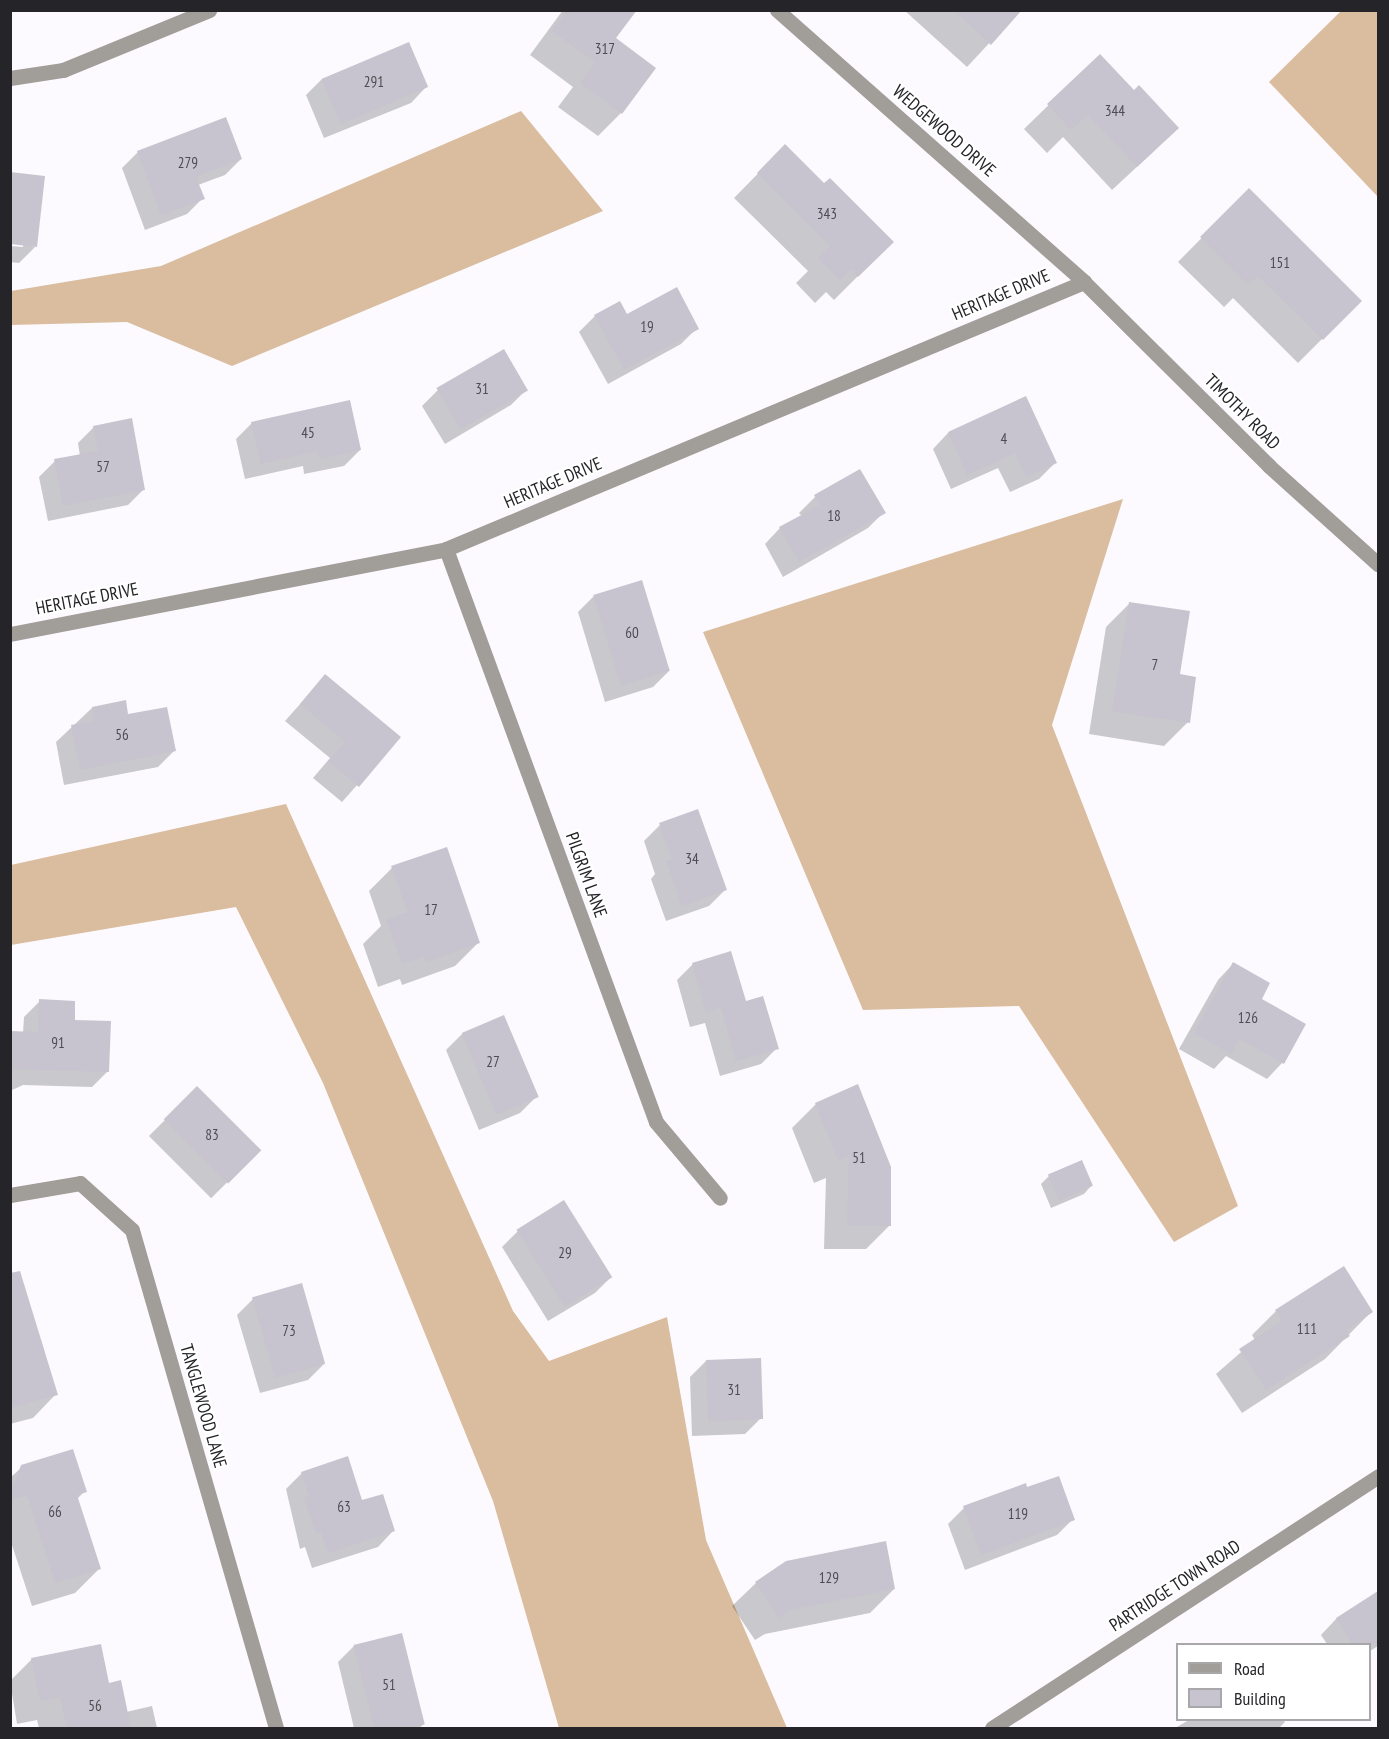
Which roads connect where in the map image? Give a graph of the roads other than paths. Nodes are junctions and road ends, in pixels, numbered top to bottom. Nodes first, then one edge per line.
1 (209, 10) edge
2 (777, 10) edge
3 (10, 78) edge
4 (1084, 282) junction
5 (446, 549) junction
6 (1378, 564) edge
7 (10, 634) edge
8 (10, 1196) edge
9 (720, 1198) dead end
10 (1378, 1476) edge
11 (276, 1728) edge
12 (992, 1728) edge

1 - 3 street
2 - 4 street, WEDGEWOOD DRIVE
4 - 5 street, HERITAGE DRIVE
4 - 6 street, TIMOTHY ROAD
5 - 7 street, HERITAGE DRIVE
5 - 9 street, PILGRIM LANE
8 - 11 street, TANGLEWOOD LANE
10 - 12 street, PARTRIDGE TOWN ROAD

